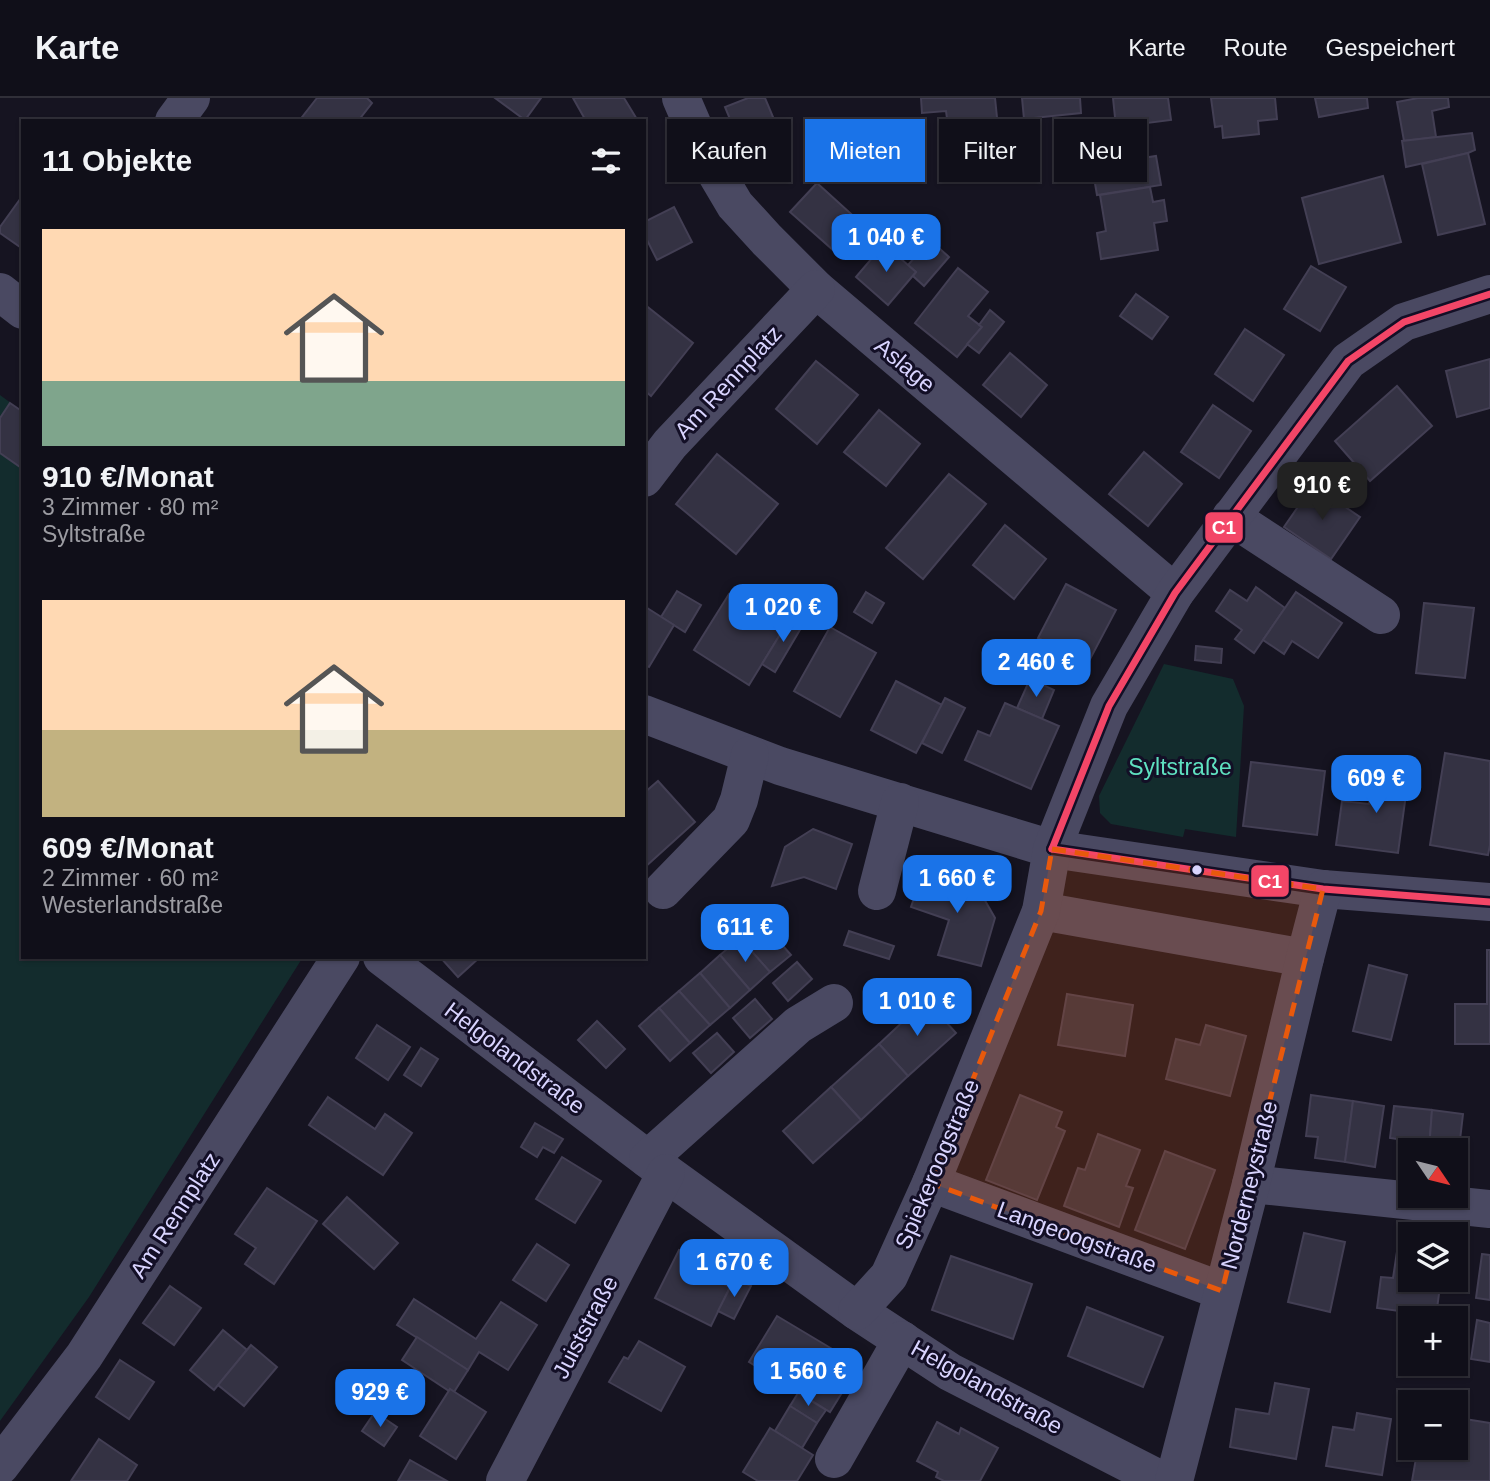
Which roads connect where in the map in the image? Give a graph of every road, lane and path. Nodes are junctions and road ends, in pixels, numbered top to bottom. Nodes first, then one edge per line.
1 (191, 98) edge
2 (681, 98) edge
3 (175, 119) edge
4 (816, 289) junction
5 (0, 292) edge
6 (1490, 294) edge
7 (21, 308) edge
8 (646, 475) edge
9 (1231, 517) junction
10 (1175, 593) junction
11 (1381, 615) dead end
12 (646, 715) edge
13 (750, 755) junction
14 (900, 802) junction
15 (1052, 849) junction
16 (1323, 889) junction
17 (663, 890) dead end
18 (877, 891) dead end
19 (1490, 902) edge
20 (1041, 911) junction
21 (1305, 958) junction
22 (340, 959) edge
23 (386, 959) edge
24 (834, 1003) dead end
25 (657, 1166) junction
26 (931, 1183) junction
27 (1251, 1184) junction
28 (1490, 1209) edge
29 (1222, 1291) junction
30 (858, 1311) junction
31 (902, 1340) junction
32 (834, 1459) dead end
33 (0, 1466) edge
34 (505, 1481) edge
35 (1163, 1481) edge
36 (1174, 1481) edge

1 - 3 street
2 - 4 street, Aslage
4 - 8 street, Am Rennplatz
4 - 10 street, Aslage
5 - 7 street
6 - 9 street
9 - 10 street
9 - 11 street
10 - 15 street
12 - 13 street
13 - 14 street
13 - 17 street
14 - 15 street
14 - 18 street
15 - 16 street
15 - 20 street, Spiekeroogstraße
16 - 19 street
16 - 21 street, Norderneystraße
20 - 21 street
20 - 26 street, Spiekeroogstraße
21 - 27 street, Norderneystraße
22 - 33 street, Am Rennplatz
23 - 25 street, Helgolandstraße
24 - 25 street
25 - 30 street, Helgolandstraße
25 - 34 street, Juiststraße
26 - 29 street, Langeoogstraße
26 - 30 street, Spiekeroogstraße
27 - 28 street
27 - 29 street, Norderneystraße
29 - 36 street, Norderneystraße
30 - 31 street, Helgolandstraße
31 - 32 street
31 - 35 street, Helgolandstraße

